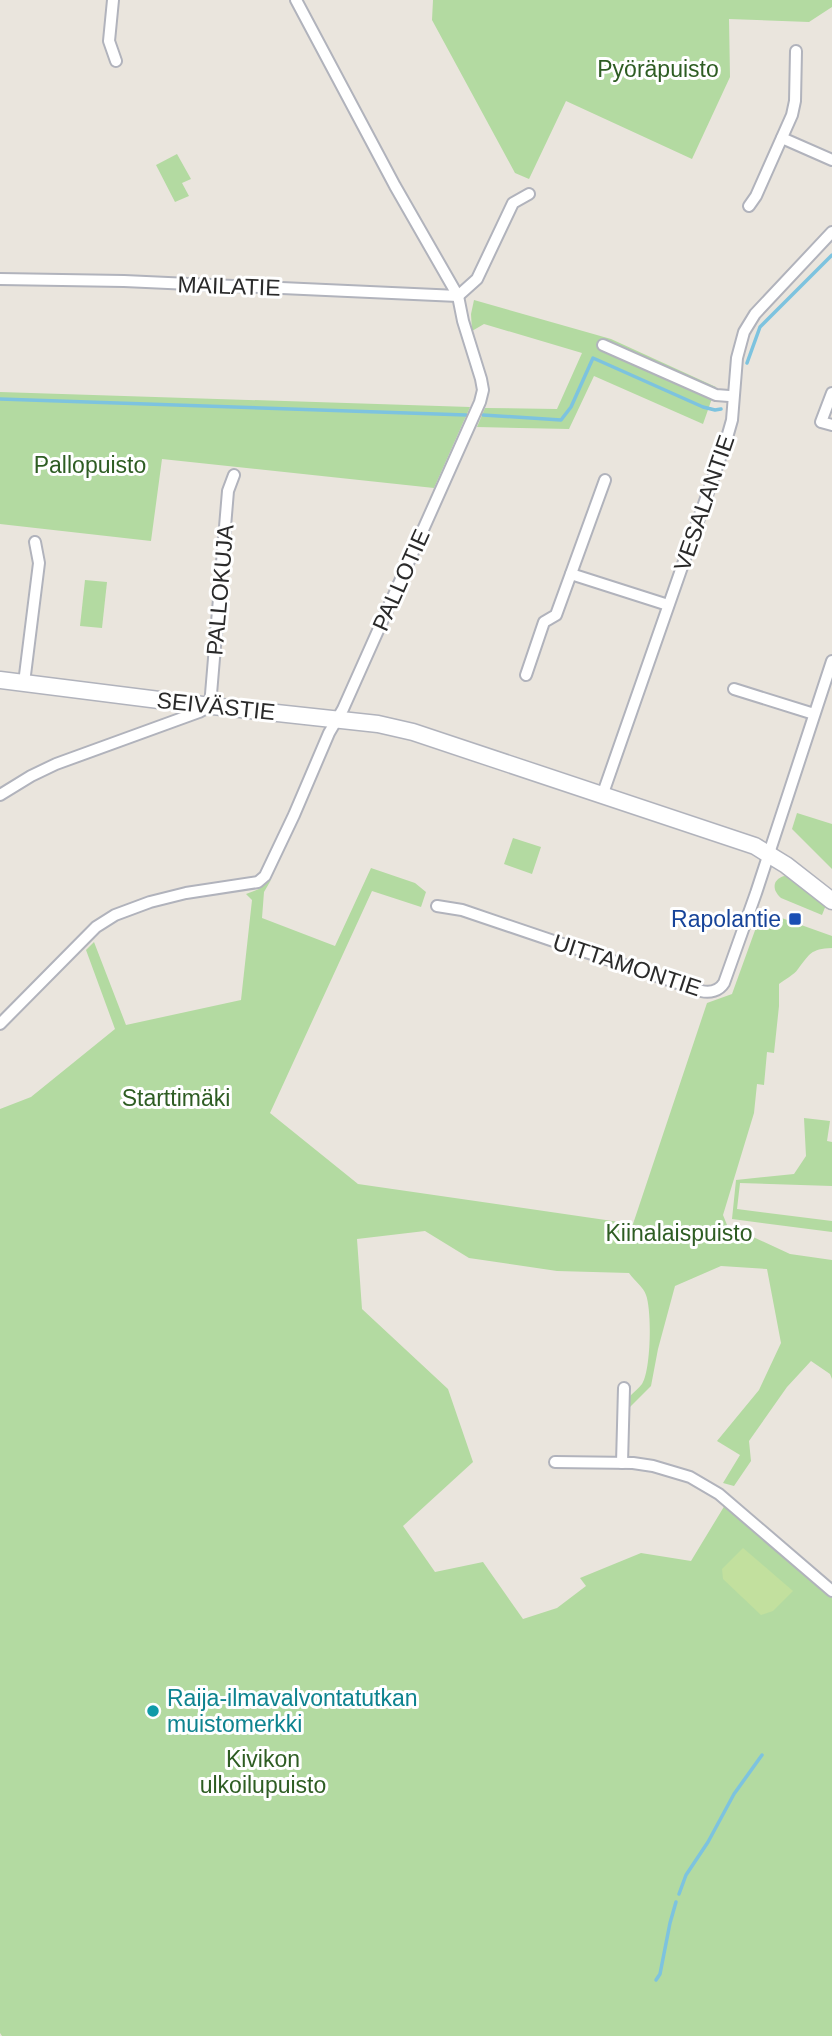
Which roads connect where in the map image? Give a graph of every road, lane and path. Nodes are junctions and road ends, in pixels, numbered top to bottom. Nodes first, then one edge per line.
1 (113, 0) edge
2 (296, 0) edge
3 (796, 51) dead end
4 (116, 61) dead end
5 (782, 138) junction
6 (832, 160) edge
7 (529, 194) dead end
8 (749, 206) dead end
9 (832, 232) edge
10 (0, 279) edge
11 (458, 296) junction
12 (603, 345) dead end
13 (832, 393) edge
14 (729, 396) dead end
15 (826, 424) edge
16 (234, 475) dead end
17 (605, 480) dead end
18 (35, 542) dead end
19 (571, 574) junction
20 (668, 605) junction
21 (832, 661) edge
22 (526, 675) dead end
23 (0, 680) edge
24 (24, 683) junction
25 (734, 689) dead end
26 (210, 706) junction
27 (814, 714) junction
28 (336, 720) junction
29 (0, 795) edge
30 (602, 796) junction
31 (769, 854) junction
32 (832, 901) edge
33 (437, 906) dead end
34 (0, 1024) edge
35 (624, 1388) dead end
36 (555, 1462) dead end
37 (622, 1463) junction
38 (832, 1591) edge

1 - 4 street
2 - 11 street, PALLOTIE
3 - 5 street
5 - 6 street
5 - 8 street
7 - 11 street
9 - 20 street, VESALANTIE
10 - 11 street, MAILATIE
11 - 28 street, PALLOTIE
12 - 14 street
13 - 15 street
16 - 26 street, PALLOKUJA
17 - 19 street
18 - 24 street
19 - 20 street
19 - 22 street
20 - 30 street, VESALANTIE
21 - 27 street
23 - 24 street, SEIVÄSTIE
24 - 26 street, SEIVÄSTIE
25 - 27 street
26 - 28 street, SEIVÄSTIE
26 - 29 street
27 - 31 street
28 - 30 street, SEIVÄSTIE
28 - 34 street, PALLOTIE
30 - 31 street
31 - 32 street
31 - 33 street, UITTAMONTIE
35 - 37 street
36 - 37 street
37 - 38 street

